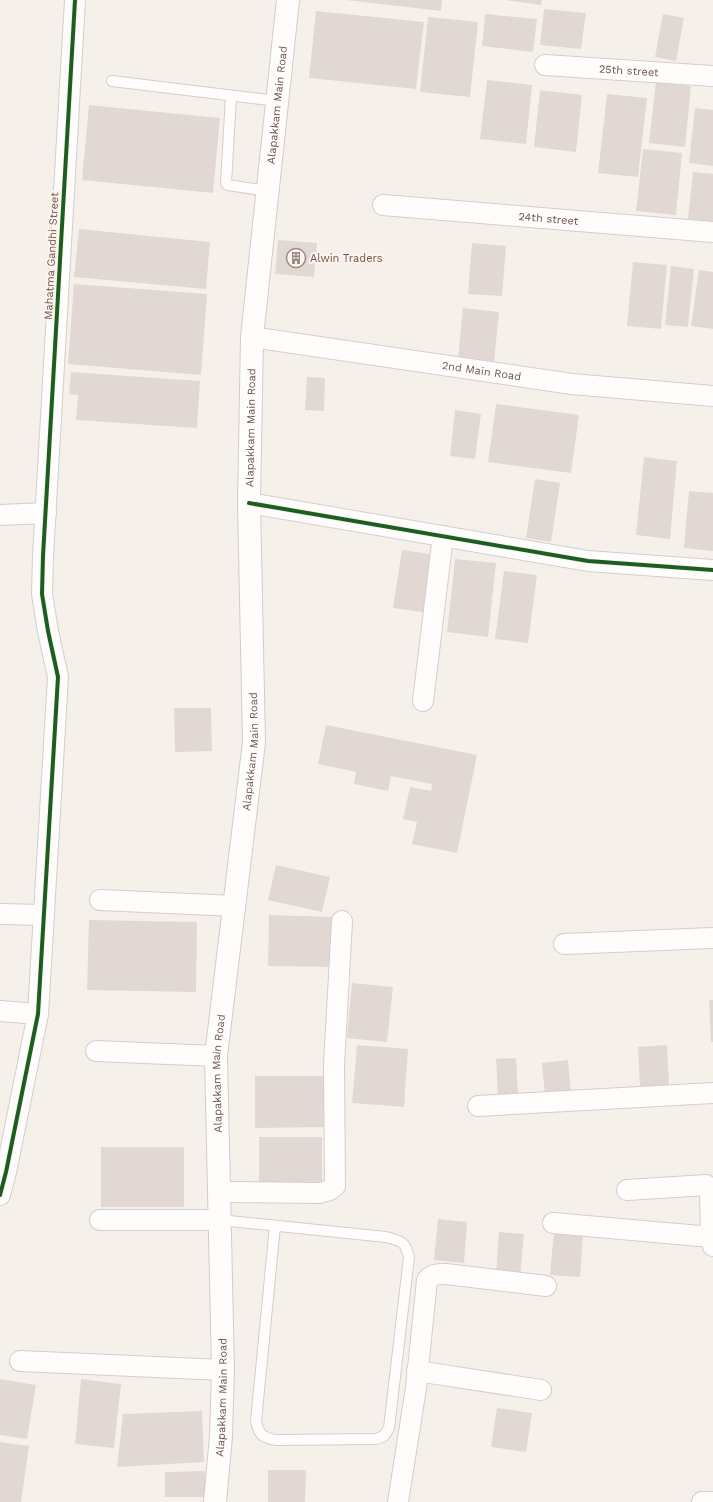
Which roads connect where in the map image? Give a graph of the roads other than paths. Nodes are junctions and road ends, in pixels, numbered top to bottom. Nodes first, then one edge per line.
1 (75, 0) edge
2 (288, 0) edge
3 (545, 65) dead end
4 (713, 76) edge
5 (112, 81) dead end
6 (231, 96) junction
7 (277, 101) junction
8 (267, 191) junction
9 (383, 205) dead end
10 (713, 232) edge
11 (252, 337) junction
12 (713, 396) edge
13 (249, 503) junction
14 (46, 513) junction
15 (0, 515) edge
16 (443, 536) junction
17 (713, 570) edge
18 (423, 701) dead end
19 (100, 900) dead end
20 (235, 906) junction
21 (0, 914) edge
22 (44, 916) junction
23 (342, 921) dead end
24 (713, 938) edge
25 (564, 944) dead end
26 (0, 1011) edge
27 (38, 1014) junction
28 (96, 1051) dead end
29 (216, 1056) junction
30 (713, 1094) edge
31 (478, 1106) dead end
32 (627, 1190) dead end
33 (219, 1192) junction
34 (0, 1195) edge
35 (100, 1220) dead end
36 (220, 1220) junction
37 (553, 1223) dead end
38 (275, 1226) junction
39 (712, 1242) edge
40 (546, 1286) dead end
41 (20, 1360) dead end
42 (222, 1370) junction
43 (417, 1371) junction
44 (541, 1390) dead end
45 (215, 1502) edge
46 (398, 1502) edge
47 (702, 1502) edge
48 (713, 1502) edge

1 - 14 street, Mahatma Gandhi Street
2 - 7 main road, Alapakkam Main Road
3 - 4 street, 25th street
5 - 6 lane
6 - 7 lane
6 - 8 lane
7 - 8 main road, Alapakkam Main Road
8 - 11 main road, Alapakkam Main Road
9 - 10 street, 24th street
11 - 12 street, 2nd Main Road
11 - 13 main road, Alapakkam Main Road
13 - 16 street
13 - 20 main road, Alapakkam Main Road
14 - 15 street
14 - 22 street, Mahatma Gandhi Street
16 - 17 street
16 - 18 street
19 - 20 street
20 - 29 main road, Alapakkam Main Road
21 - 22 street
22 - 27 street, Mahatma Gandhi Street
23 - 33 street
24 - 25 street
26 - 27 street
27 - 34 street, Mahatma Gandhi Street
28 - 29 street
29 - 33 main road, Alapakkam Main Road
30 - 31 street
32 - 39 street
33 - 36 main road, Alapakkam Main Road
35 - 36 street
36 - 38 lane
36 - 42 main road, Alapakkam Main Road
37 - 39 street
38 - 38 lane
40 - 43 street
41 - 42 street
42 - 45 main road, Alapakkam Main Road
43 - 44 street
43 - 46 street
47 - 48 street

